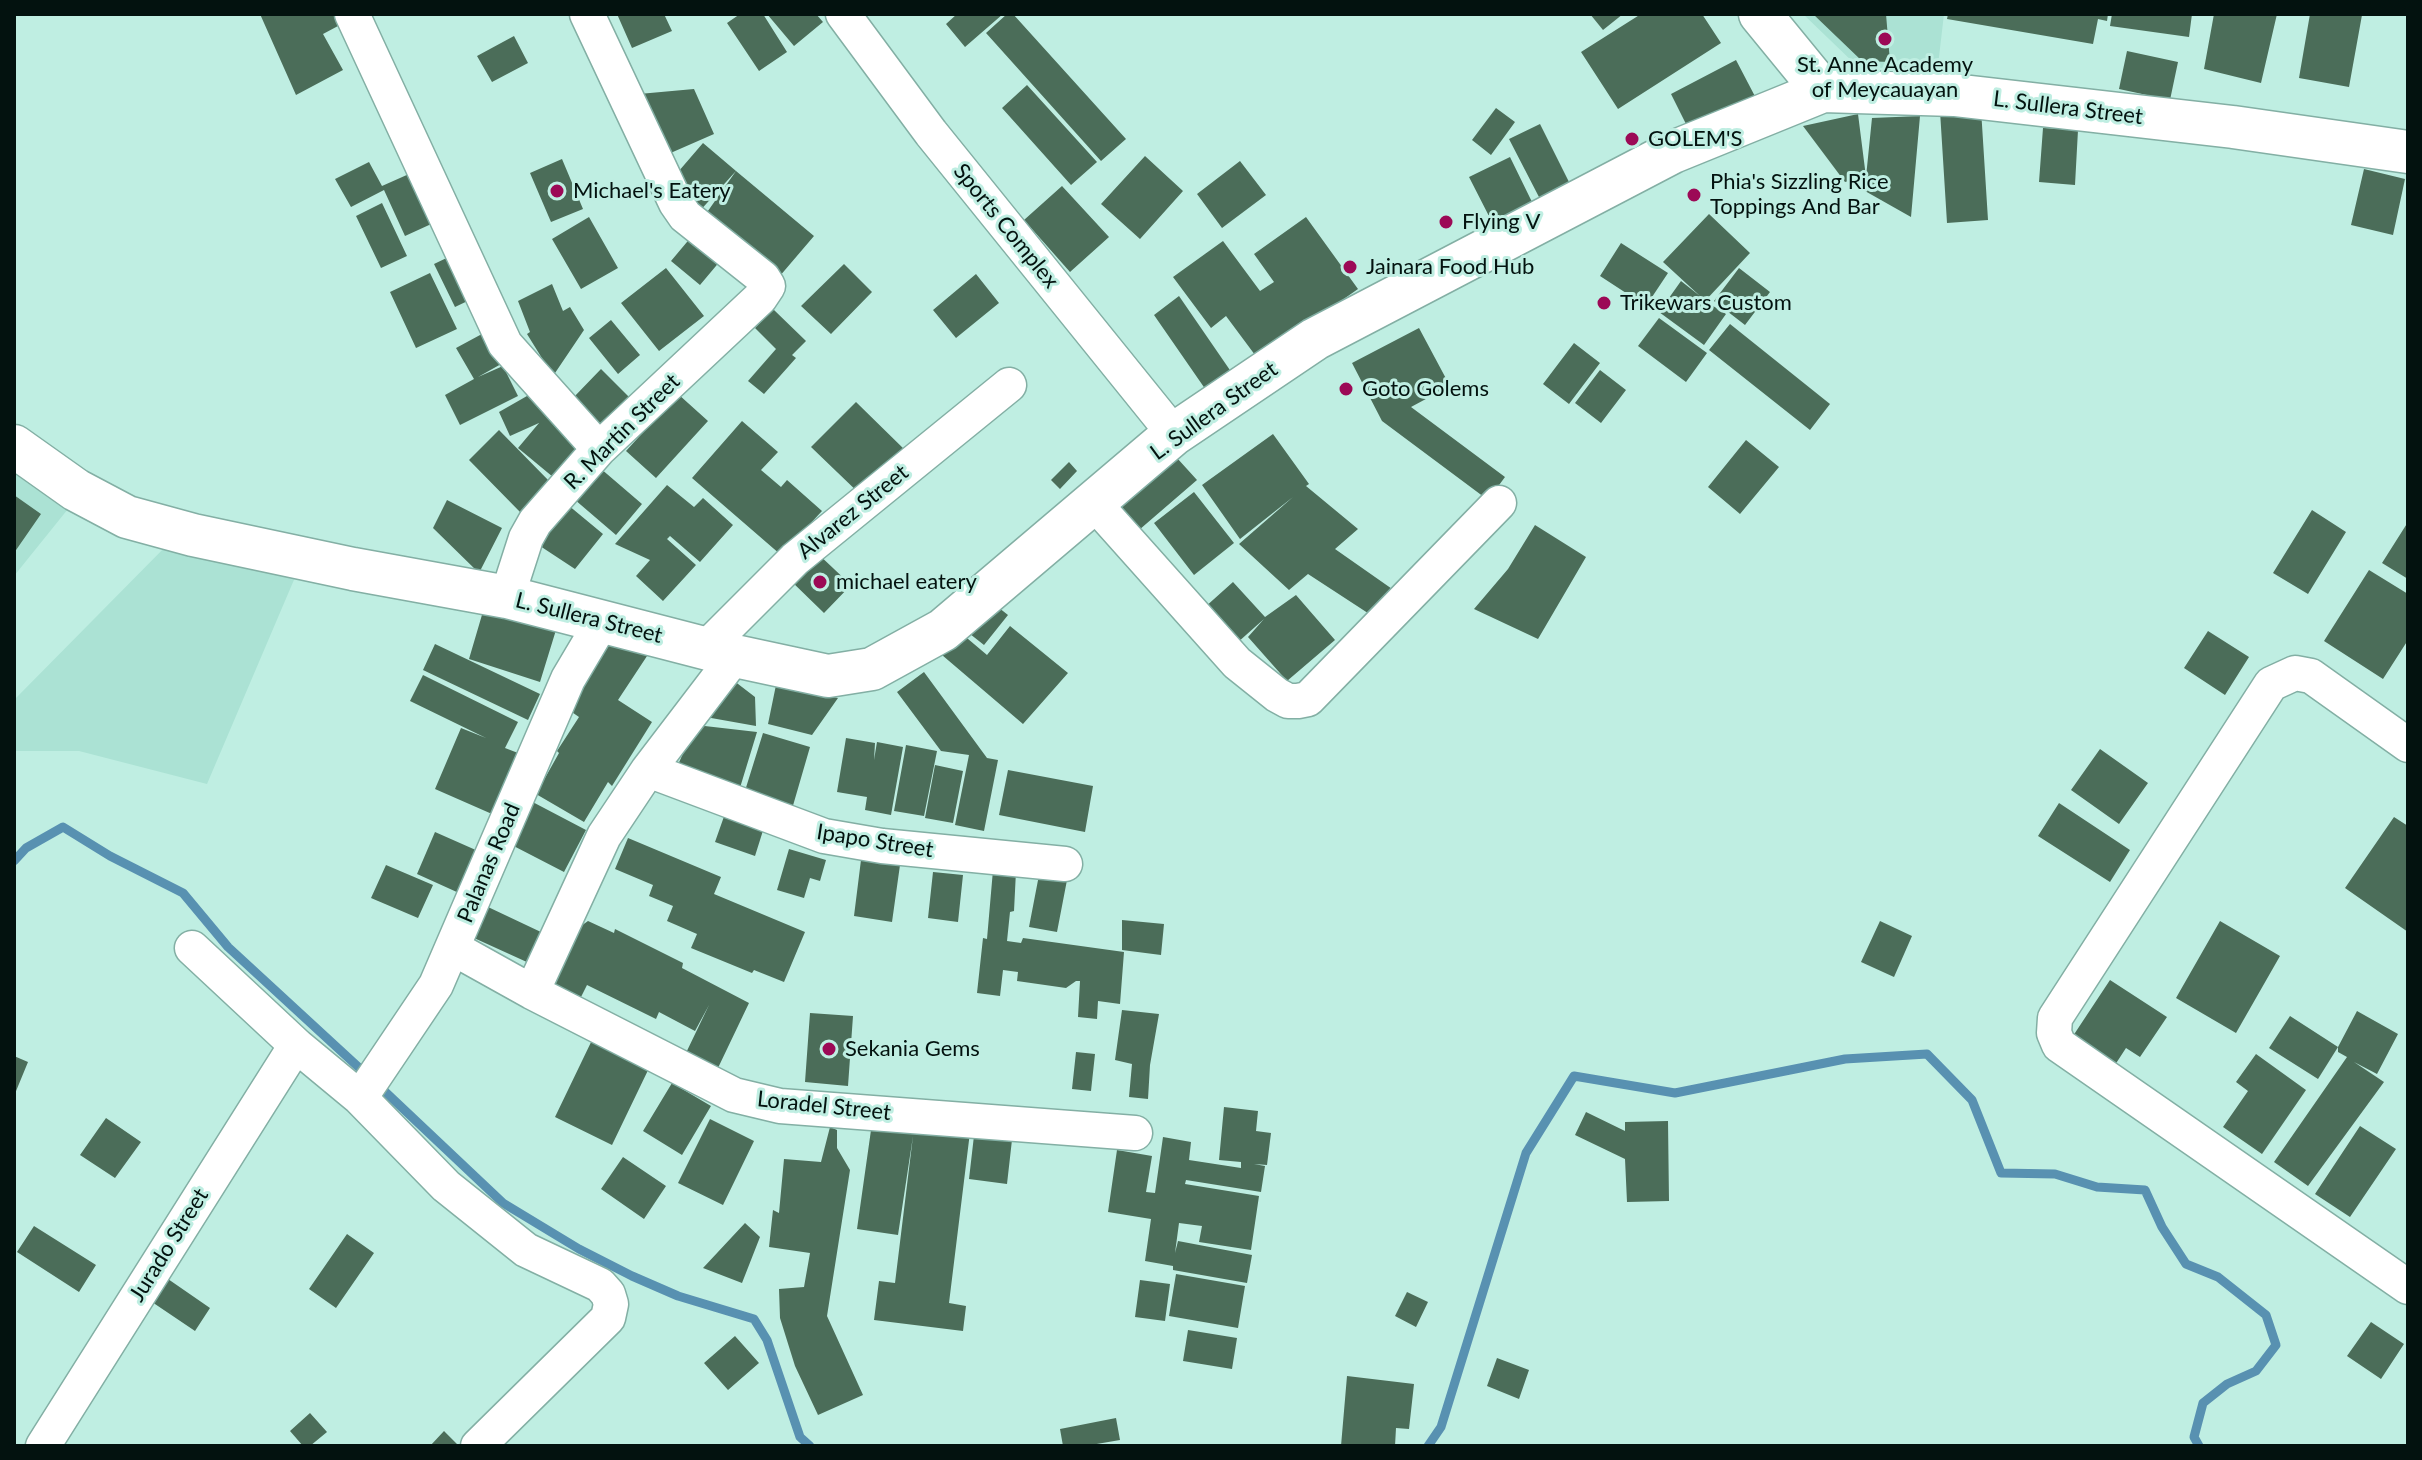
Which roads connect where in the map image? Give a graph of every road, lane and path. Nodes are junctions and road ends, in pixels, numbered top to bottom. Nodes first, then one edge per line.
1 (352, 14) edge
2 (587, 14) edge
3 (843, 14) edge
4 (1760, 14) edge
5 (1823, 91) junction
6 (2408, 152) edge
7 (1009, 385) dead end
8 (1174, 434) junction
9 (14, 446) edge
10 (599, 449) junction
11 (1499, 503) dead end
12 (1095, 504) junction
13 (507, 597) junction
14 (603, 620) junction
15 (720, 652) junction
16 (2408, 745) edge
17 (648, 770) junction
18 (1065, 864) dead end
19 (192, 948) dead end
20 (453, 948) junction
21 (532, 992) junction
22 (296, 1045) junction
23 (368, 1085) junction
24 (1135, 1133) dead end
25 (2408, 1287) edge
26 (43, 1446) edge
27 (478, 1446) edge

1 - 10 street
2 - 10 street, R. Martin Street
3 - 8 street, Sports Complex
4 - 5 street
5 - 6 street, L. Sullera Street
5 - 8 street, L. Sullera Street
7 - 15 street, Alvarez Street
8 - 12 street, L. Sullera Street
9 - 13 street, L. Sullera Street
10 - 13 street, R. Martin Street
11 - 12 street
12 - 15 street, L. Sullera Street
13 - 14 street, L. Sullera Street
14 - 15 street, L. Sullera Street
14 - 20 street, Palanas Road
15 - 17 street
16 - 25 street
17 - 18 street, Ipapo Street
17 - 21 street
19 - 22 street
20 - 21 street, Loradel Street
20 - 23 street, Palanas Road
21 - 24 street, Loradel Street
22 - 23 street
22 - 26 street, Jurado Street
23 - 27 street

